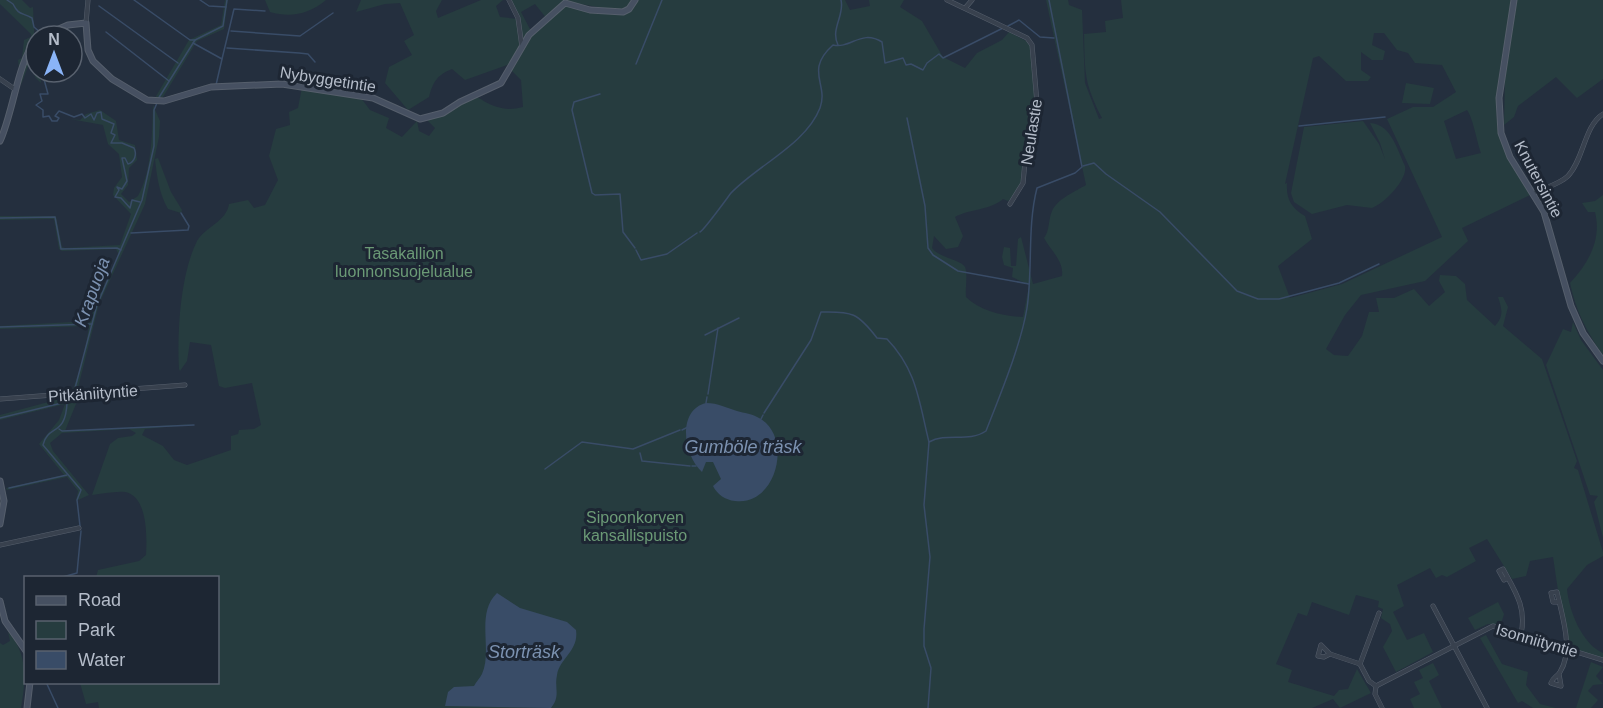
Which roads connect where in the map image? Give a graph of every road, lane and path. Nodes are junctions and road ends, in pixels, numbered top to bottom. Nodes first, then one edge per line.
1 (88, 0) edge
2 (509, 0) edge
3 (635, 0) edge
4 (947, 0) edge
5 (972, 0) edge
6 (1514, 0) edge
7 (966, 8) junction
8 (86, 22) junction
9 (71, 24) edge
10 (522, 48) junction
11 (24, 68) edge
12 (0, 79) edge
13 (17, 91) junction
14 (1603, 114) edge
15 (0, 141) edge
16 (1534, 193) junction
17 (1010, 204) dead end
18 (1603, 361) edge
19 (185, 385) dead end
20 (0, 399) edge
21 (0, 481) edge
22 (0, 524) edge
23 (79, 528) dead end
24 (0, 545) edge
25 (1508, 578) dead end
26 (0, 601) edge
27 (1559, 602) dead end
28 (1433, 606) dead end
29 (1, 612) edge
30 (1379, 613) dead end
31 (1521, 634) junction
32 (1454, 645) junction
33 (24, 648) edge
34 (1567, 649) junction
35 (1330, 654) dead end
36 (1603, 660) edge
37 (1360, 664) junction
38 (1559, 674) dead end
39 (30, 684) edge
40 (1376, 686) junction
41 (27, 708) edge
42 (1382, 708) edge
43 (1487, 708) edge

1 - 8 street
2 - 10 street
3 - 10 street, Nybyggetintie
4 - 7 street, Neulastie
5 - 7 street
6 - 16 street, Knutersintie
7 - 17 street, Neulastie
8 - 9 street
8 - 10 street, Nybyggetintie
11 - 13 street
12 - 13 street
13 - 15 street
14 - 16 street
16 - 18 street, Knutersintie
19 - 20 street, Pitkäniityntie
21 - 22 street
23 - 24 street
25 - 31 street
26 - 29 street
27 - 34 street
28 - 32 street
29 - 33 street
30 - 37 street
31 - 32 street, Isonniityntie
31 - 34 street, Isonniityntie
32 - 40 street, Isonniityntie
32 - 43 street
34 - 36 street, Isonniityntie
34 - 38 street
35 - 37 street
37 - 40 street
39 - 41 street
40 - 42 street

